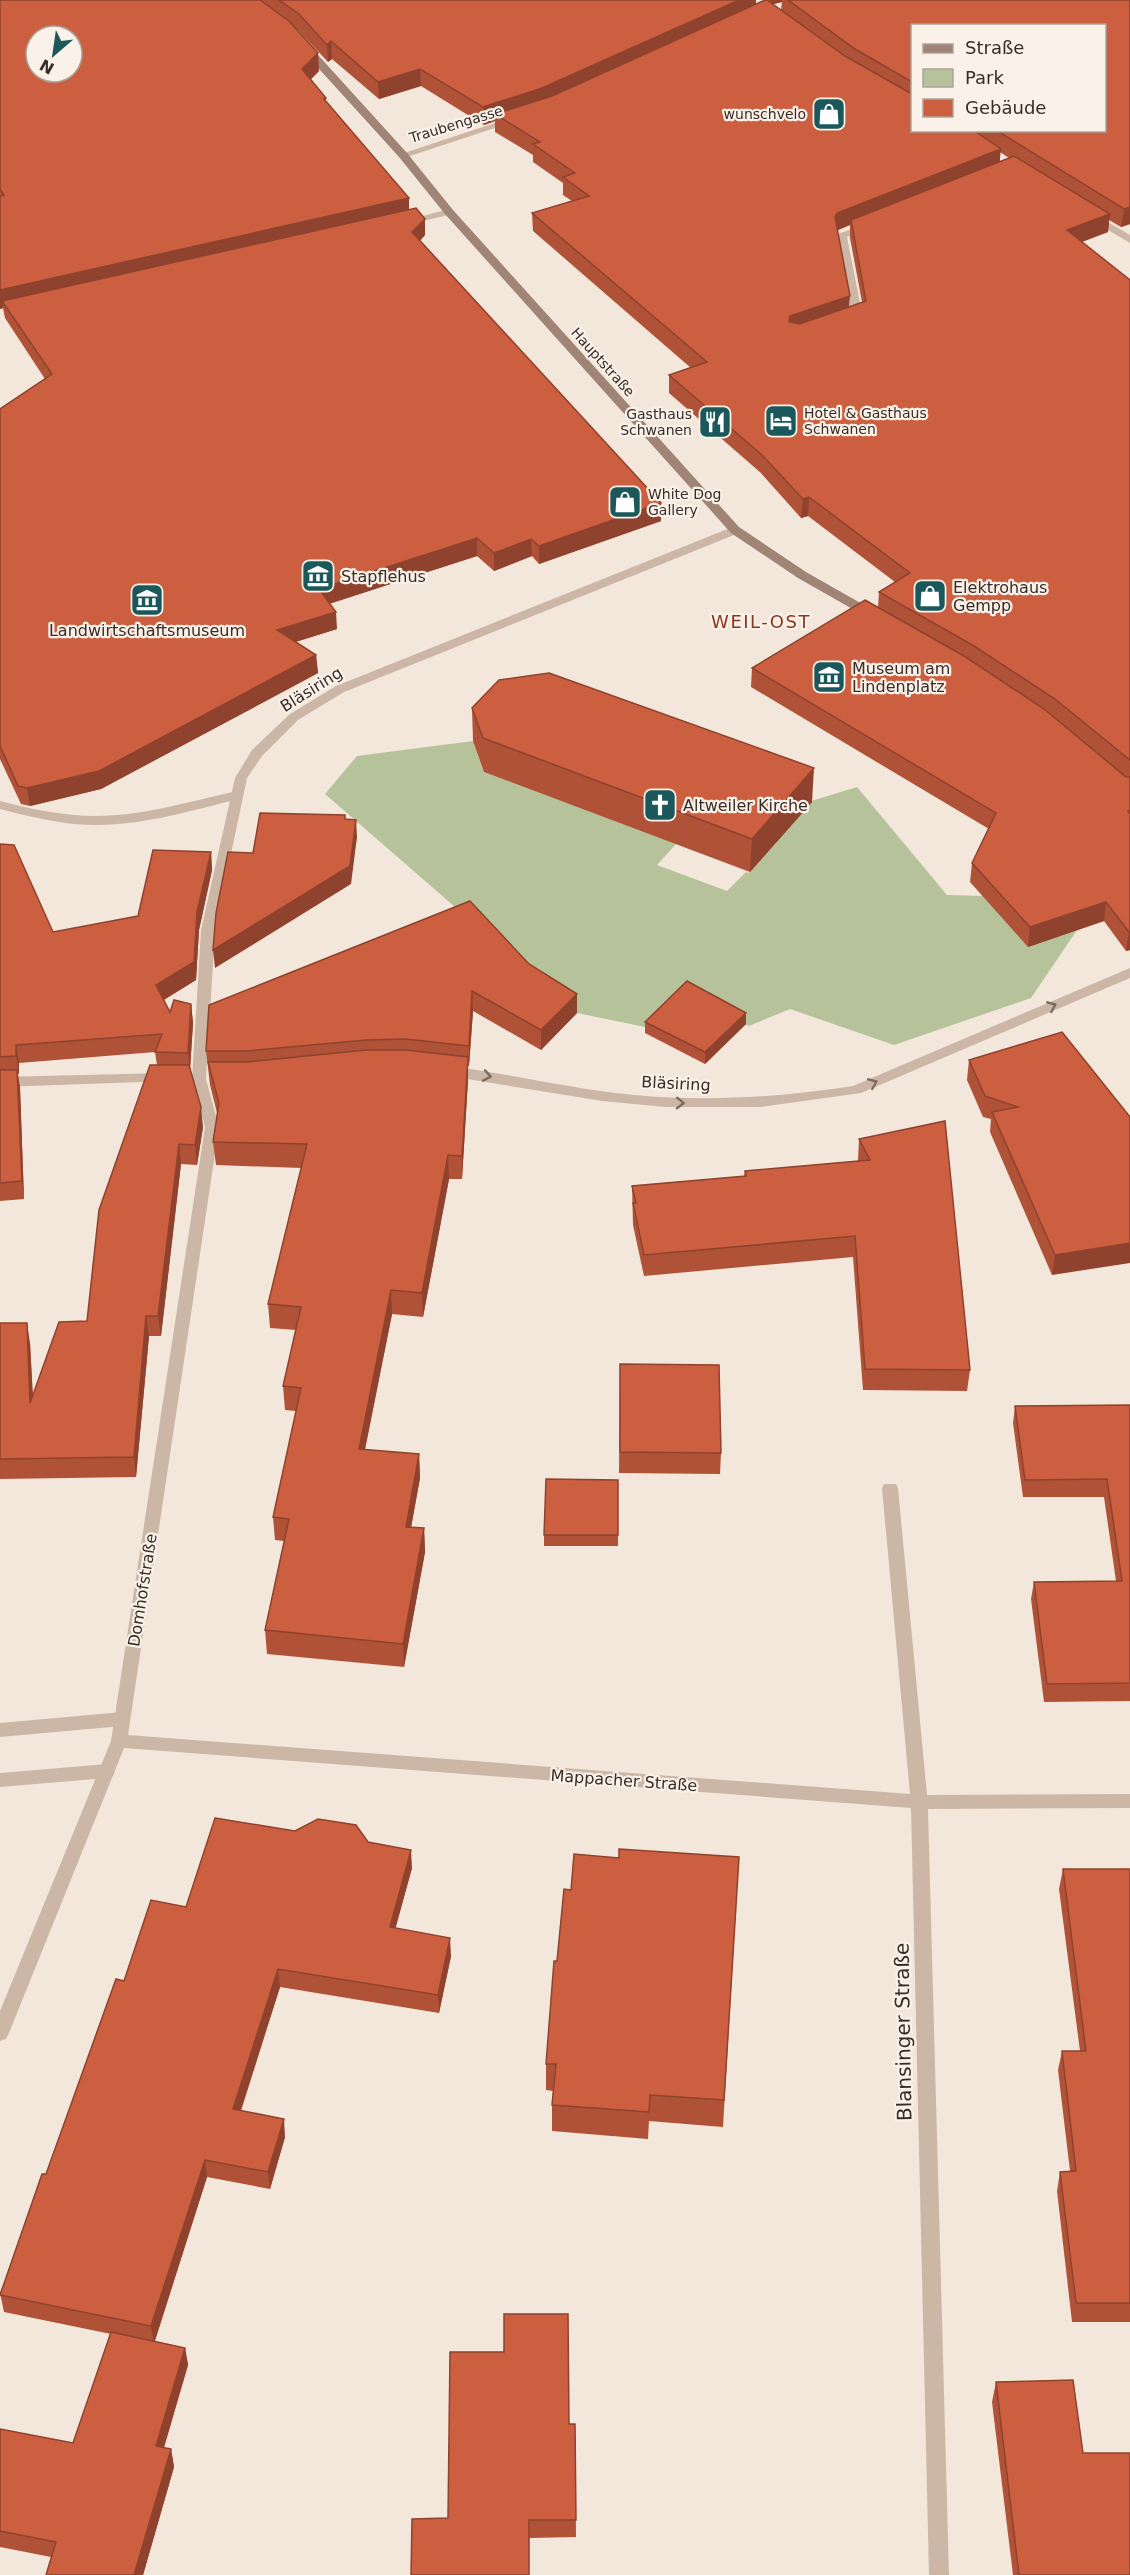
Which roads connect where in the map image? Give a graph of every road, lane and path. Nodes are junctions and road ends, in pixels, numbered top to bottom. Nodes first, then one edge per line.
1 (295, 35) edge
2 (524, 117) edge
3 (403, 155) junction
4 (1081, 210) edge
5 (449, 212) junction
6 (884, 218) edge
7 (392, 225) edge
8 (1130, 240) edge
9 (836, 324) edge
10 (735, 530) junction
11 (886, 623) edge
12 (237, 795) junction
13 (0, 805) edge
14 (1130, 973) edge
15 (437, 1070) edge
16 (193, 1078) junction
17 (0, 1082) edge
18 (212, 1127) joint
19 (890, 1488) dead end
20 (122, 1719) junction
21 (0, 1730) edge
22 (119, 1741) junction
23 (107, 1771) junction
24 (0, 1780) edge
25 (1130, 1801) edge
26 (920, 1802) junction
27 (0, 2033) edge
28 (939, 2575) edge

1 - 3 street, Hauptstraße
2 - 3 street, Traubengasse
3 - 5 street, Hauptstraße
4 - 8 street
5 - 7 street
5 - 10 street, Hauptstraße
6 - 9 street
10 - 11 street, Hauptstraße
10 - 12 street, Bläsiring
12 - 13 street
12 - 16 street, Bläsiring
15 -> 14 street, Bläsiring
16 - 17 street
16 - 18 street, Bläsiring
18 - 20 street, Domhofstraße
19 - 26 street, Blansinger Straße
20 - 21 street
20 - 22 street, Domhofstraße
22 - 23 street, Domhofstraße
22 - 26 street, Mappacher Straße
23 - 24 street
23 - 27 street, Domhofstraße
25 - 26 street, Mappacher Straße
26 - 28 street, Blansinger Straße

